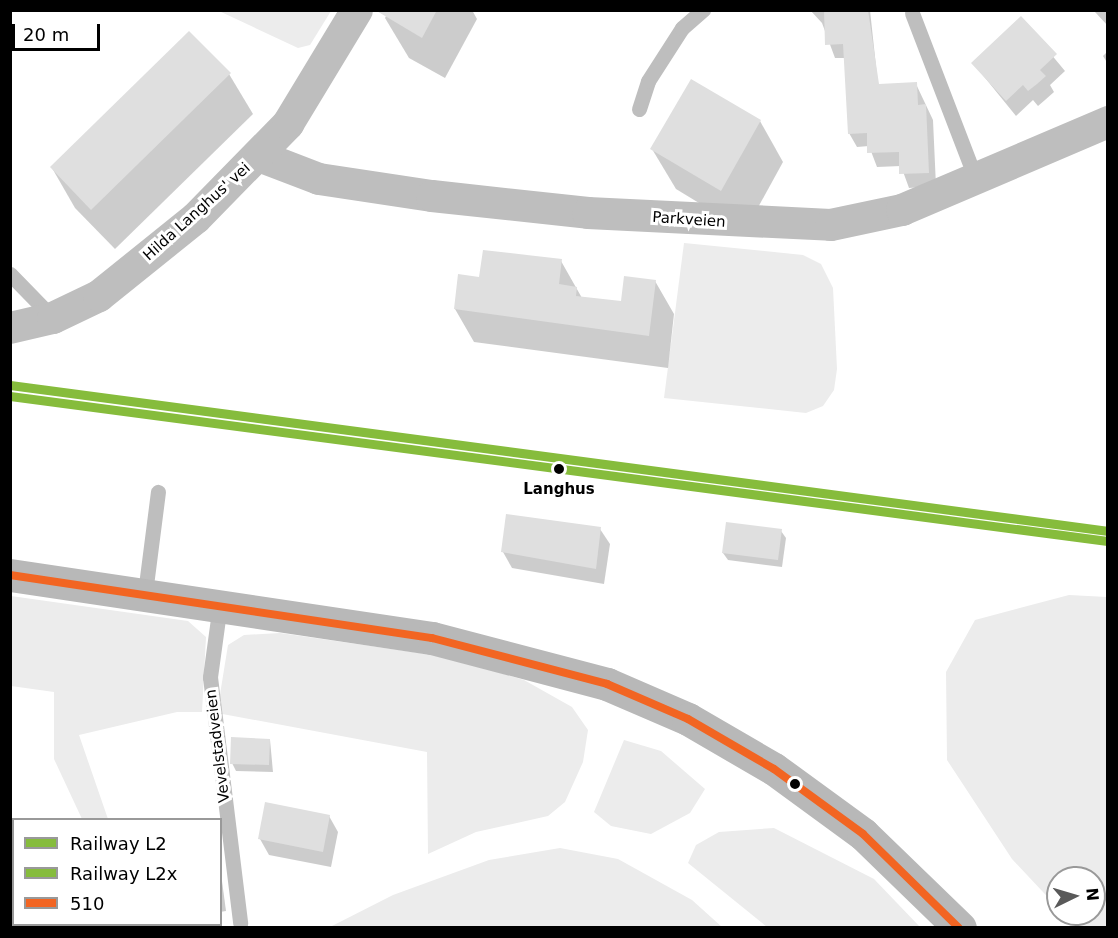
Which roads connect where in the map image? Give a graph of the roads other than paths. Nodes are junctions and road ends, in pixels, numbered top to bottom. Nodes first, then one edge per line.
1 (357, 10) edge
2 (703, 10) edge
3 (912, 13) dead end
4 (639, 109) dead end
5 (1107, 122) edge
6 (259, 156) junction
7 (977, 182) junction
8 (10, 274) edge
9 (53, 318) junction
10 (10, 328) edge
11 (158, 492) dead end
12 (10, 574) edge
13 (145, 593) junction
14 (220, 604) junction
15 (240, 923) dead end
16 (960, 927) edge

1 - 6 street, Hilda Langhus' vei
2 - 4 lane
3 - 7 lane
5 - 7 street, Parkveien
6 - 7 street, Parkveien
6 - 9 street, Hilda Langhus' vei
8 - 9 lane
9 - 10 street, Hilda Langhus' vei
11 - 13 lane
12 - 13 main road
13 - 14 main road
14 - 15 lane, Vevelstadveien
14 - 16 main road

